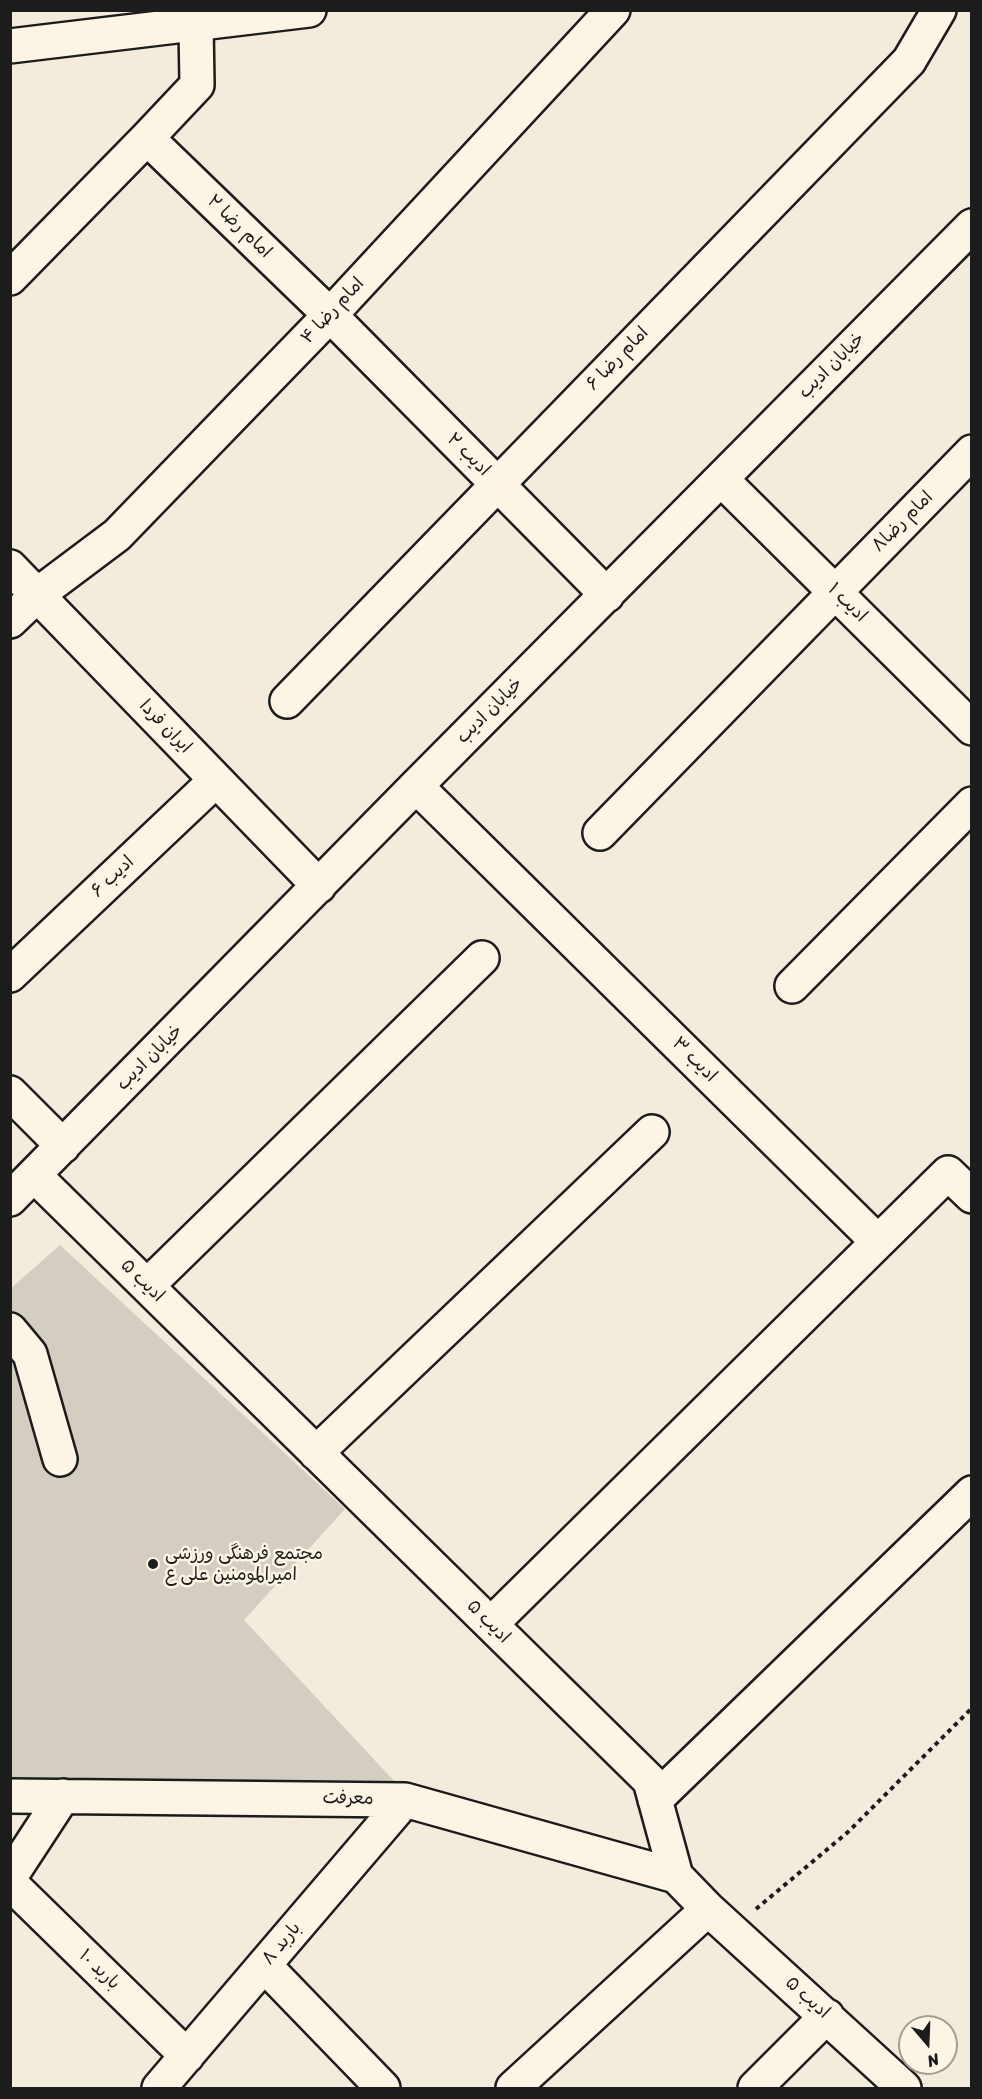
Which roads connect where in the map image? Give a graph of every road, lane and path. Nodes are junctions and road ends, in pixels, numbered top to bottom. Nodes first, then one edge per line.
1 (309, 10) edge
2 (613, 10) edge
3 (939, 10) edge
4 (196, 24) junction
5 (10, 46) edge
6 (147, 138) junction
7 (972, 226) edge
8 (10, 278) edge
9 (330, 315) junction
10 (972, 452) edge
11 (721, 479) junction
12 (497, 484) junction
13 (10, 567) edge
14 (835, 591) junction
15 (37, 594) junction
16 (607, 595) junction
17 (10, 621) edge
18 (287, 701) dead end
19 (972, 728) edge
20 (216, 780) junction
21 (416, 786) junction
22 (972, 804) edge
23 (600, 833) dead end
24 (319, 886) junction
25 (483, 958) dead end
26 (10, 975) edge
27 (792, 986) dead end
28 (10, 1093) edge
29 (652, 1132) dead end
30 (63, 1146) junction
31 (34, 1175) junction
32 (972, 1196) edge
33 (10, 1199) edge
34 (878, 1242) junction
35 (147, 1286) junction
36 (10, 1330) edge
37 (316, 1453) junction
38 (60, 1459) dead end
39 (972, 1493) edge
40 (491, 1624) junction
41 (972, 1708) edge
42 (10, 1796) edge
43 (63, 1796) junction
44 (405, 1800) junction
45 (655, 1800) junction
46 (676, 1876) junction
47 (10, 1877) edge
48 (10, 1883) edge
49 (708, 1909) junction
50 (264, 1965) junction
51 (827, 2016) junction
52 (187, 2056) junction
53 (159, 2088) edge
54 (383, 2088) edge
55 (513, 2088) edge
56 (755, 2088) edge
57 (904, 2088) edge

1 - 4 street
2 - 9 street, امام رضا ۴
3 - 12 street, امام رضا ۶
4 - 5 street
4 - 6 street
6 - 8 street
6 - 9 street, امام رضا ۲
7 - 11 street, خیابان ادیب
9 - 12 street, ادیب ۲
9 - 15 street, امام رضا ۴
10 - 14 street, امام رضا۸
11 - 14 street, ادیب ۱
11 - 16 street, خیابان ادیب
12 - 16 street, ادیب ۲
12 - 18 street, امام رضا ۶
13 - 15 street, ایران فردا
14 - 19 street, ادیب ۱
14 - 23 street, امام رضا۸
15 - 17 street, امام رضا ۴
15 - 20 street, ایران فردا
16 - 21 street, خیابان ادیب
20 - 24 street, ایران فردا
20 - 26 street, ادیب ۶
21 - 24 street, خیابان ادیب
21 - 34 street, ادیب ۳
22 - 27 street
24 - 30 street, خیابان ادیب
25 - 35 street
28 - 30 street
29 - 37 street
30 - 31 street, خیابان ادیب
31 - 33 street, خیابان ادیب
31 - 35 street, ادیب ۵
32 - 34 street
34 - 40 street
35 - 37 street, ادیب ۵
36 - 38 street
37 - 40 street, ادیب ۵
39 - 45 street
40 - 45 street, ادیب ۵
41 - 49 path
42 - 43 street, معرفت
43 - 44 street, معرفت
43 - 47 street
44 - 46 street, معرفت
44 - 50 street, باربد ۸
45 - 46 street, ادیب ۵
46 - 49 street, ادیب ۵
48 - 52 street, باربد ۱۰
49 - 51 street, ادیب ۵
49 - 55 street
50 - 52 street, باربد ۸
50 - 54 street
51 - 56 street
51 - 57 street, ادیب ۵
52 - 53 street, باربد ۸

